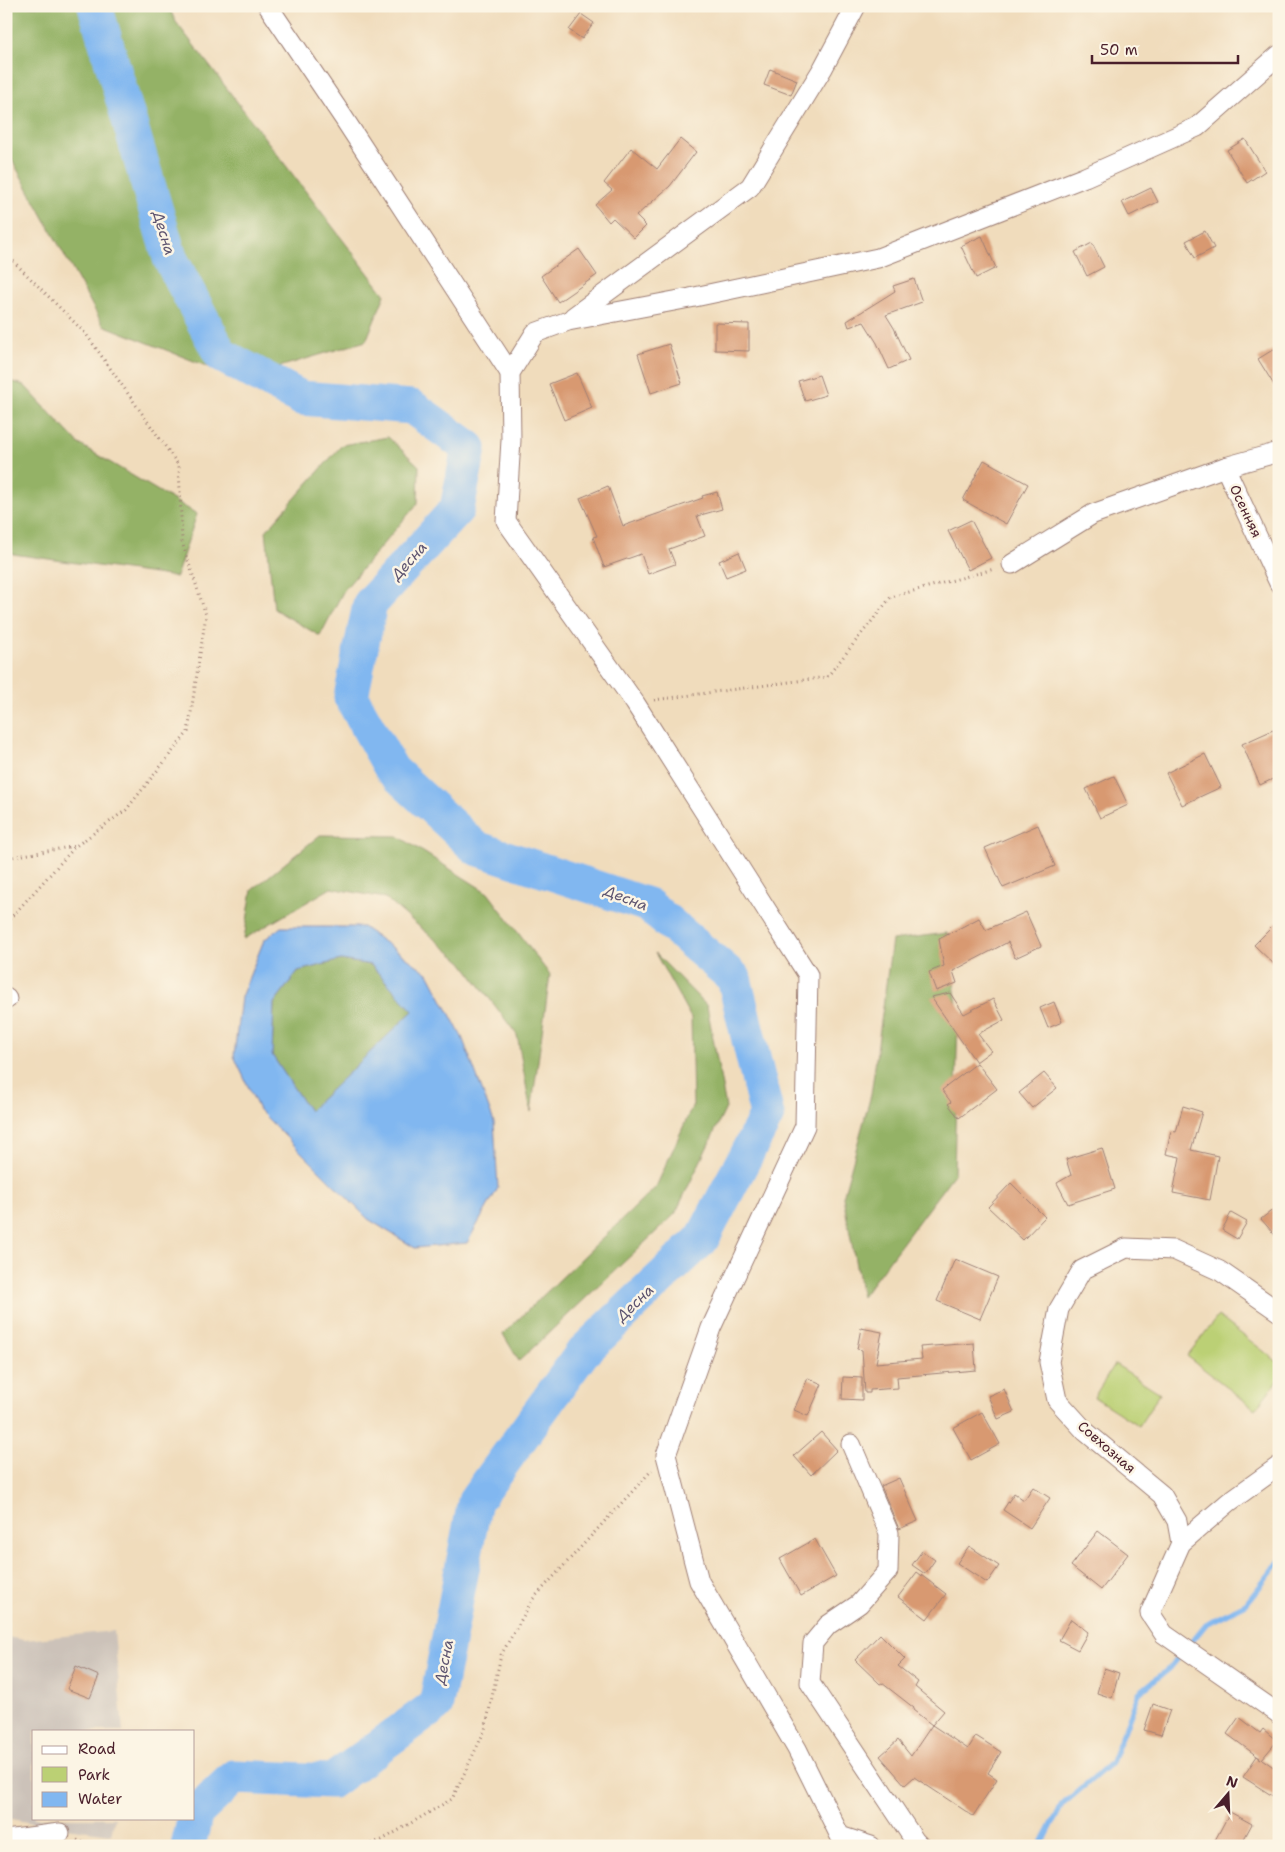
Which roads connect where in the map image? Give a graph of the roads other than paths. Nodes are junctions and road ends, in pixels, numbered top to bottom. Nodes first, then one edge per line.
1 (268, 6) edge
2 (856, 6) edge
3 (1279, 55) edge
4 (568, 321) junction
5 (510, 374) junction
6 (1279, 452) edge
7 (1225, 467) junction
8 (1012, 564) road end
9 (1279, 583) edge
10 (1279, 1312) edge
11 (851, 1444) dead end
12 (1279, 1466) edge
13 (1181, 1543) junction
14 (1279, 1714) edge
15 (60, 1832) dead end
16 (6, 1840) edge
17 (871, 1846) edge
18 (920, 1846) edge

1 - 5 street
2 - 4 street
3 - 4 street
4 - 5 street
5 - 17 street
6 - 7 street
7 - 8 street
7 - 9 street, Осенняя
10 - 13 street, Совхозная
11 - 18 street
12 - 13 street
13 - 14 street
15 - 16 street

